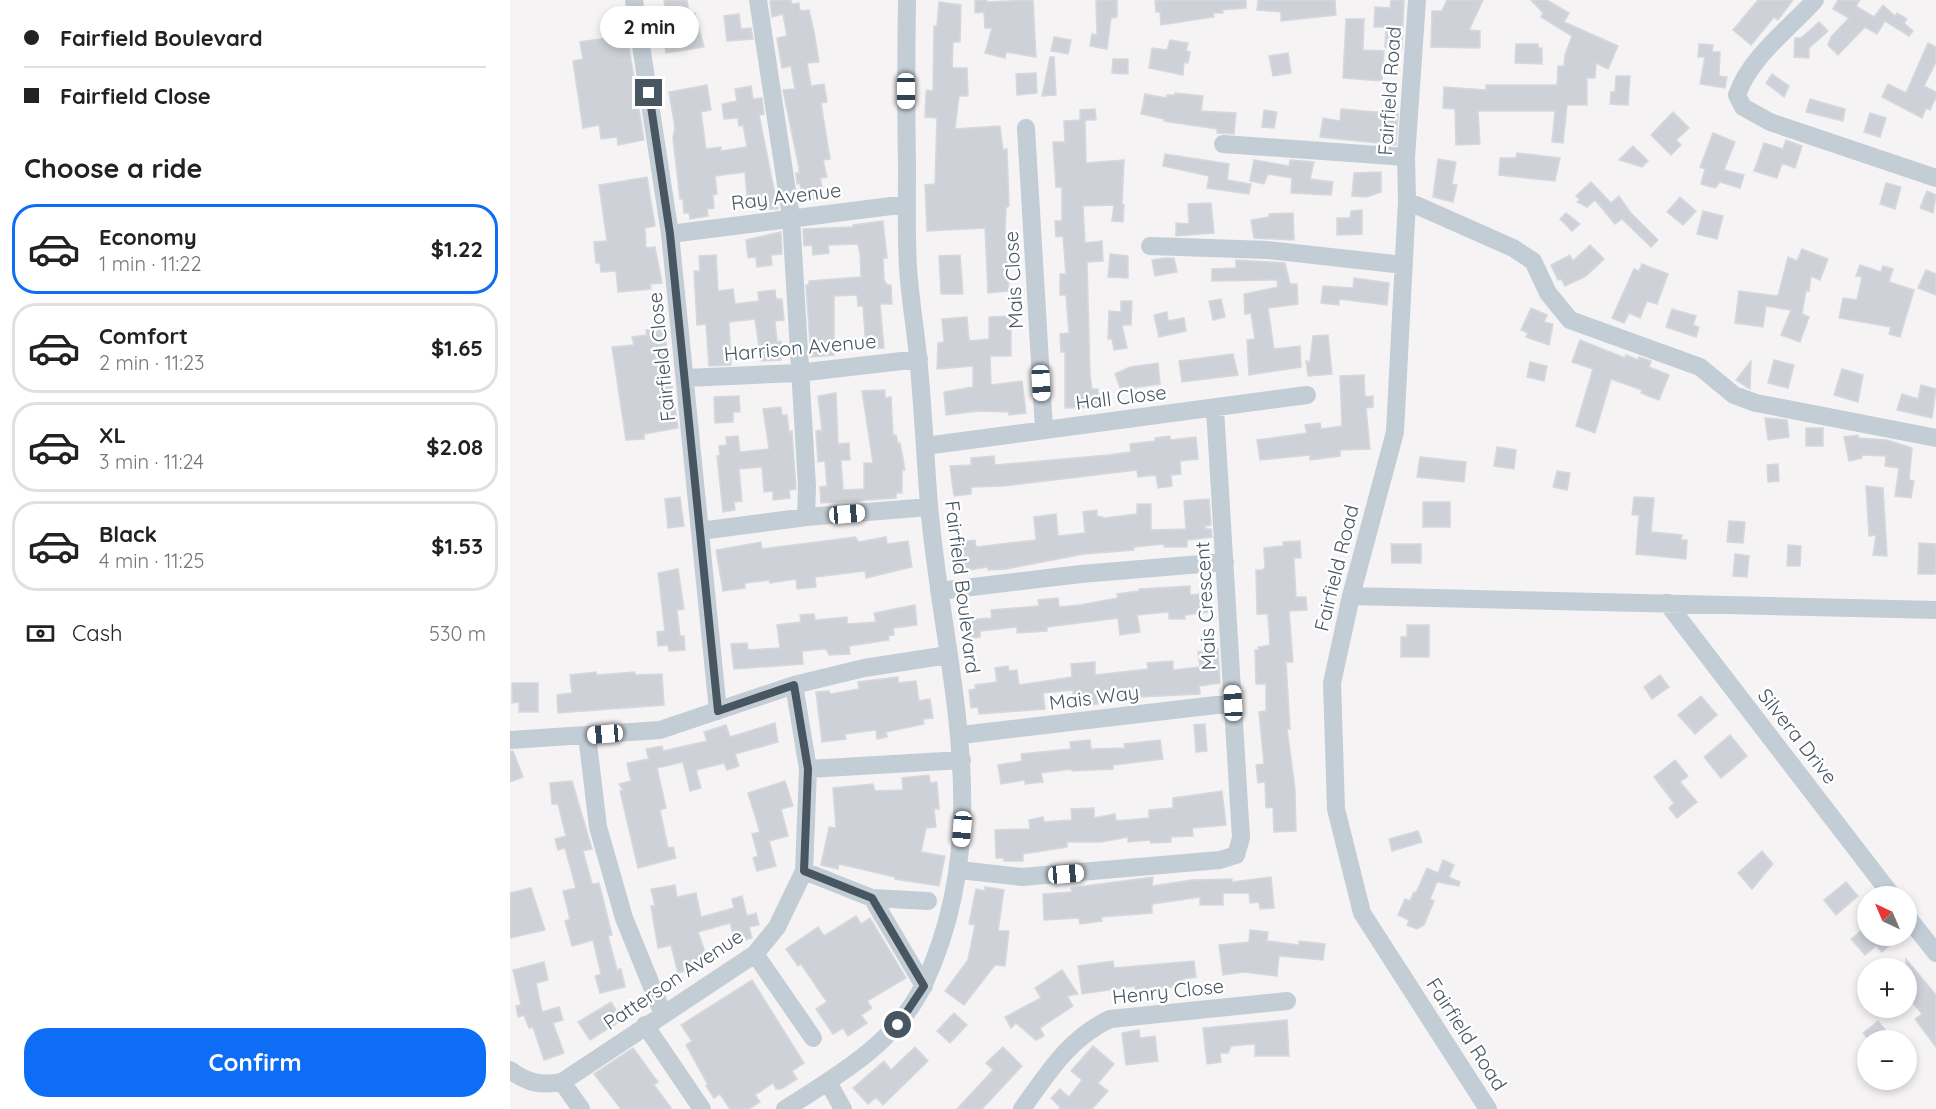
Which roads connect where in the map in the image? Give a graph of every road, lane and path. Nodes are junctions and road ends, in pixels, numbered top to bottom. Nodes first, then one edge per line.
1 (634, 0) edge
2 (758, 0) edge
3 (907, 0) edge
4 (1417, 0) edge
5 (1815, 0) edge
6 (1026, 128) dead end
7 (1223, 144) dead end
8 (1406, 157) junction
9 (1936, 178) edge
10 (1407, 201) junction
11 (907, 204) junction
12 (791, 217) junction
13 (670, 234) junction
14 (1150, 246) dead end
15 (1404, 265) junction
16 (919, 358) junction
17 (798, 373) junction
18 (686, 378) junction
19 (1307, 395) dead end
20 (1215, 409) junction
21 (1044, 429) junction
22 (1936, 438) edge
23 (925, 446) junction
24 (929, 507) junction
25 (806, 517) junction
26 (700, 531) junction
27 (1225, 562) junction
28 (939, 591) junction
29 (1351, 596) junction
30 (1667, 603) junction
31 (1936, 610) edge
32 (948, 655) junction
33 (794, 685) junction
34 (1233, 703) junction
35 (718, 711) junction
36 (587, 735) junction
37 (961, 735) junction
38 (510, 740) edge
39 (962, 760) junction
40 (808, 769) junction
41 (959, 870) junction
42 (804, 871) junction
43 (1885, 886) edge
44 (872, 898) junction
45 (928, 901) dead end
46 (1917, 929) edge
47 (1936, 953) edge
48 (755, 954) junction
49 (924, 986) junction
50 (1287, 1001) dead end
51 (663, 1014) junction
52 (645, 1024) junction
53 (813, 1038) dead end
54 (510, 1070) edge
55 (828, 1082) junction
56 (562, 1083) junction
57 (581, 1109) edge
58 (702, 1109) edge
59 (784, 1109) edge
60 (843, 1109) edge
61 (1022, 1109) edge
62 (1488, 1109) edge

1 - 13 street, Fairfield Close
2 - 12 street
3 - 11 street, Fairfield Boulevard
4 - 8 street, Fairfield Road
5 - 9 street
6 - 21 street, Mais Close
7 - 8 street
8 - 10 street, Fairfield Road
10 - 15 street, Fairfield Road
10 - 22 street
11 - 12 street, Ray Avenue
11 - 16 street, Fairfield Boulevard
12 - 13 street, Ray Avenue
12 - 17 street
13 - 18 street, Fairfield Close
14 - 15 street
15 - 29 street, Fairfield Road
16 - 17 street, Harrison Avenue
16 - 23 street, Fairfield Boulevard
17 - 18 street, Harrison Avenue
17 - 25 street
18 - 26 street, Fairfield Close
19 - 20 street, Hall Close
20 - 21 street, Hall Close
20 - 27 street, Mais Crescent
21 - 23 street, Hall Close
23 - 24 street, Fairfield Boulevard
24 - 25 street
24 - 28 street, Fairfield Boulevard
25 - 26 street
26 - 35 street, Fairfield Close
27 - 28 street
27 - 34 street, Mais Crescent
28 - 32 street, Fairfield Boulevard
29 - 30 street
29 - 62 street, Fairfield Road
30 - 31 street
30 - 43 street, Silvera Drive
32 - 33 street
32 - 37 street, Fairfield Boulevard
33 - 35 street
33 - 40 street, Patterson Avenue
34 - 37 street, Mais Way
34 - 41 street, Mais Crescent
35 - 36 street
36 - 38 street
36 - 51 street
37 - 39 street, Fairfield Boulevard
39 - 40 street
39 - 41 street, Fairfield Boulevard
40 - 42 street, Patterson Avenue
41 - 49 street, Fairfield Boulevard
42 - 44 street
42 - 48 street, Patterson Avenue
44 - 45 street
44 - 49 street
46 - 47 street
48 - 51 street, Patterson Avenue
48 - 53 street
49 - 55 street, Fairfield Boulevard
50 - 61 street, Henry Close
51 - 52 street, Patterson Avenue
52 - 56 street, Patterson Avenue
52 - 58 street
54 - 56 street
55 - 59 street, Fairfield Boulevard
55 - 60 street
56 - 57 street

